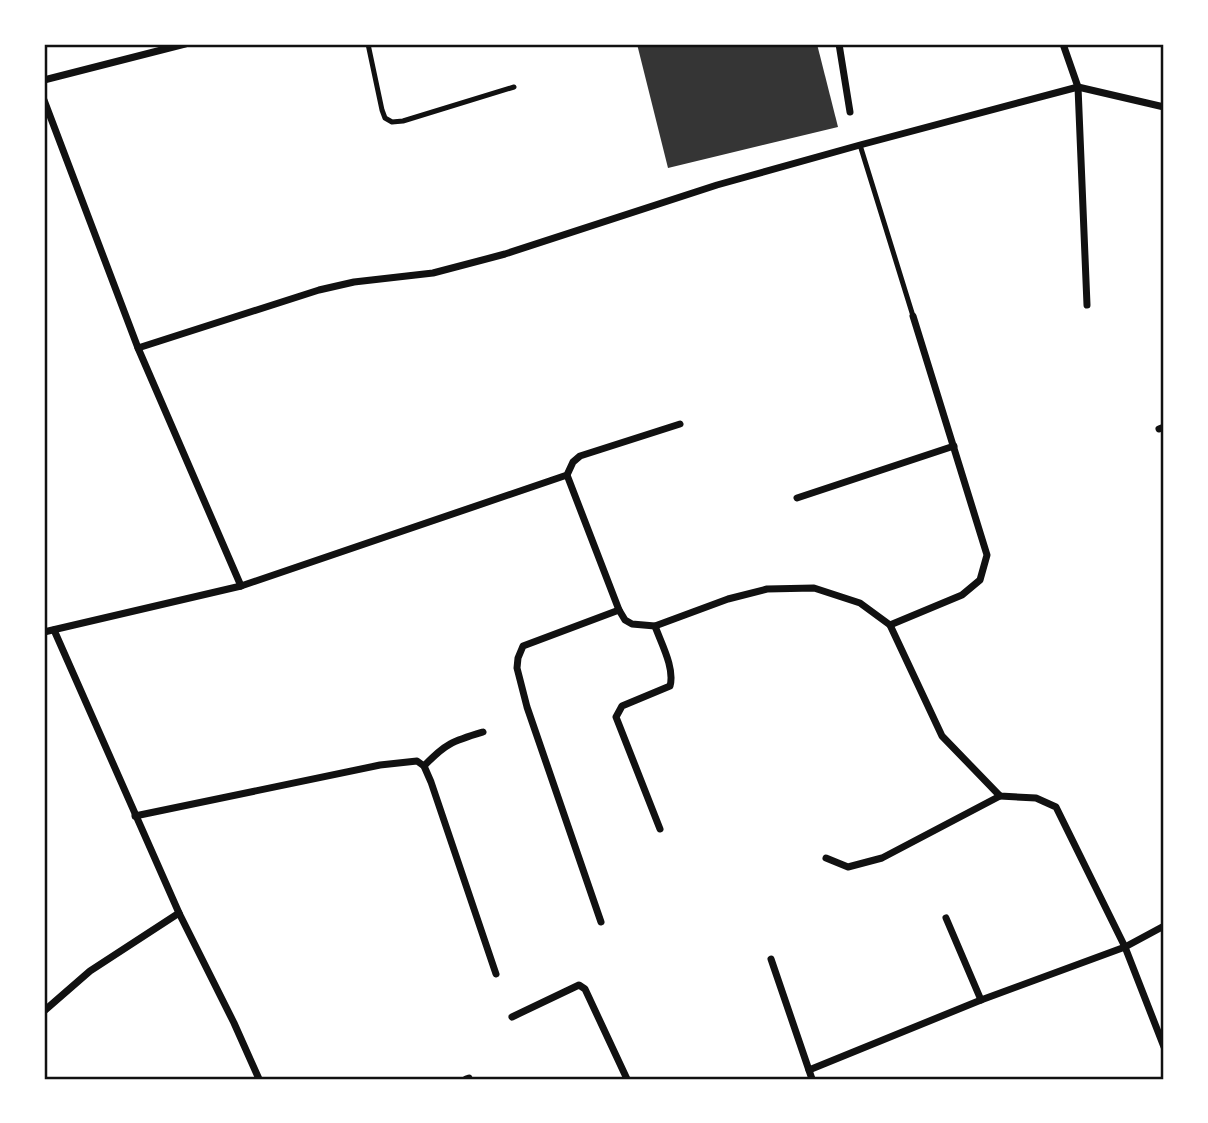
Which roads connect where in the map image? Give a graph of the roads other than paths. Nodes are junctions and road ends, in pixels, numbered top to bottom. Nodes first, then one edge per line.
1 (140, 44) edge
2 (185, 44) edge
3 (368, 44) edge
4 (839, 44) edge
5 (1063, 44) edge
6 (144, 53) junction
7 (44, 80) edge
8 (514, 87) dead end
9 (1078, 87) junction
10 (44, 100) edge
11 (1164, 107) edge
12 (850, 112) dead end
13 (860, 145) junction
14 (1087, 305) dead end
15 (913, 316) joint
16 (138, 348) junction
17 (680, 424) dead end
18 (954, 446) junction
19 (567, 475) junction
20 (797, 498) dead end
21 (242, 586) junction
22 (618, 610) junction
23 (890, 625) junction
24 (655, 626) junction
25 (54, 629) junction
26 (44, 632) edge
27 (483, 732) dead end
28 (424, 766) junction
29 (1000, 796) junction
30 (135, 816) junction
31 (660, 829) dead end
32 (826, 858) dead end
33 (179, 913) junction
34 (946, 918) dead end
35 (601, 922) dead end
36 (1164, 926) edge
37 (1125, 947) junction
38 (771, 958) dead end
39 (496, 974) dead end
40 (981, 999) junction
41 (44, 1011) edge
42 (512, 1017) dead end
43 (1164, 1047) edge
44 (809, 1070) junction
45 (259, 1079) edge
46 (627, 1079) edge
47 (812, 1079) edge

1 - 6 street
2 - 6 street
3 - 8 lane
4 - 12 street
5 - 9 street
6 - 7 street
9 - 11 street
9 - 13 street
9 - 14 street
10 - 16 street
13 - 15 lane
13 - 16 street
15 - 18 street
16 - 21 street
17 - 19 street
18 - 20 street
18 - 23 street
19 - 21 street
19 - 22 street
21 - 25 street
22 - 24 street
22 - 35 street
23 - 24 street
23 - 29 street
24 - 31 street
25 - 26 street
25 - 30 street
27 - 28 street
28 - 30 street
28 - 39 street
29 - 32 street
29 - 37 street
30 - 33 street
33 - 41 street
33 - 45 street
34 - 40 street
36 - 37 street
37 - 40 street
37 - 43 street
38 - 44 street
40 - 44 street
42 - 46 street
44 - 47 street

